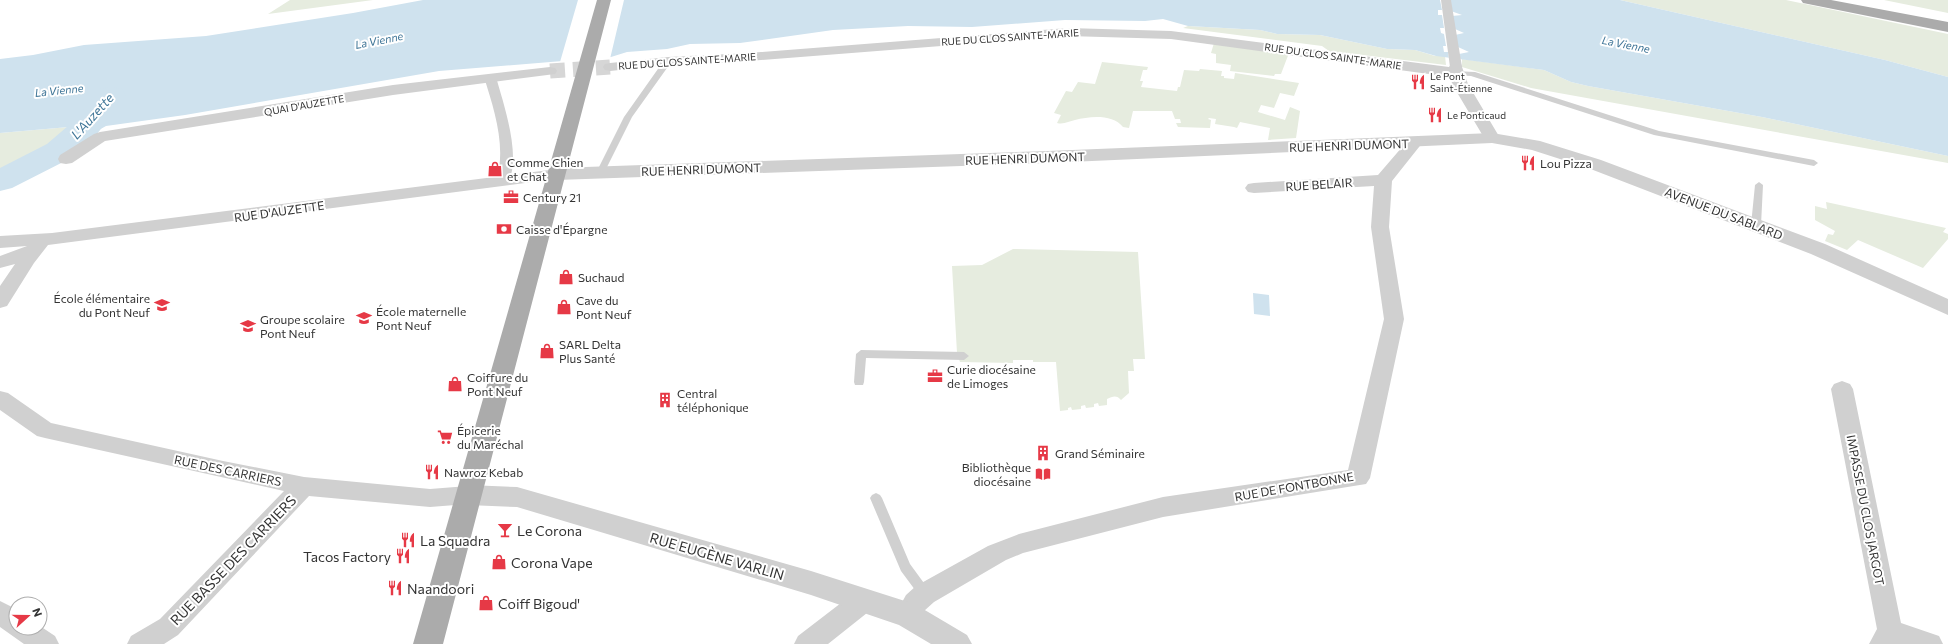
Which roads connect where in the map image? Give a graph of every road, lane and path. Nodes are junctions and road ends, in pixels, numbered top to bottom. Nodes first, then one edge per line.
1 (604, 0) edge
2 (1446, 0) edge
3 (1808, 0) edge
4 (1856, 0) edge
5 (1948, 17) edge
6 (1948, 27) edge
7 (668, 61) junction
8 (610, 68) tunnel mouth
9 (1457, 70) junction
10 (550, 71) tunnel mouth
11 (490, 77) junction
12 (1492, 138) junction
13 (1415, 142) junction
14 (66, 160) dead end
15 (1814, 163) dead end
16 (600, 173) junction
17 (557, 174) junction
18 (1383, 180) junction
19 (502, 181) junction
20 (1759, 185) dead end
21 (1254, 188) dead end
22 (1756, 225) junction
23 (0, 242) edge
24 (37, 246) junction
25 (0, 262) edge
26 (0, 301) edge
27 (1948, 308) edge
28 (964, 356) dead end
29 (859, 382) dead end
30 (1842, 389) dead end
31 (0, 399) edge
32 (304, 486) junction
33 (468, 495) junction
34 (876, 498) dead end
35 (863, 601) junction
36 (917, 605) junction
37 (1886, 637) edge
38 (140, 644) edge
39 (428, 644) edge
40 (808, 644) edge
41 (957, 644) edge
42 (1930, 644) edge

1 - 17 main road
2 - 9 street
3 - 6 main road
4 - 5 main road
7 - 8 street, RUE DU CLOS SAINTE-MARIE
7 - 9 street, RUE DU CLOS SAINTE-MARIE
7 - 16 lane
9 - 12 street
9 - 15 lane
10 - 11 street, QUAI D'AUZETTE
11 - 14 street, QUAI D'AUZETTE
11 - 19 street
12 - 13 street, RUE HENRI DUMONT
12 - 22 street, AVENUE DU SABLARD
13 - 16 street, RUE HENRI DUMONT
13 - 18 street
16 - 17 street, RUE HENRI DUMONT
17 - 19 street, RUE D'AUZETTE
17 - 33 main road
18 - 21 street, RUE BELAIR
18 - 36 street, RUE DE FONTBONNE
19 - 24 street, RUE D'AUZETTE
20 - 22 lane
22 - 27 street, AVENUE DU SABLARD
23 - 24 street, RUE D'AUZETTE
24 - 25 street
24 - 26 street
28 - 29 lane
30 - 37 street, IMPASSE DU CLOS JARGOT
31 - 32 street, RUE DES CARRIERS
32 - 33 street, RUE DES CARRIERS
32 - 38 street, RUE BASSE DES CARRIERS
33 - 35 street, RUE EUGÈNE VARLIN
33 - 39 main road
34 - 36 lane
35 - 36 street, RUE EUGÈNE VARLIN
35 - 40 street
36 - 41 street, RUE EUGÈNE VARLIN
37 - 42 street

